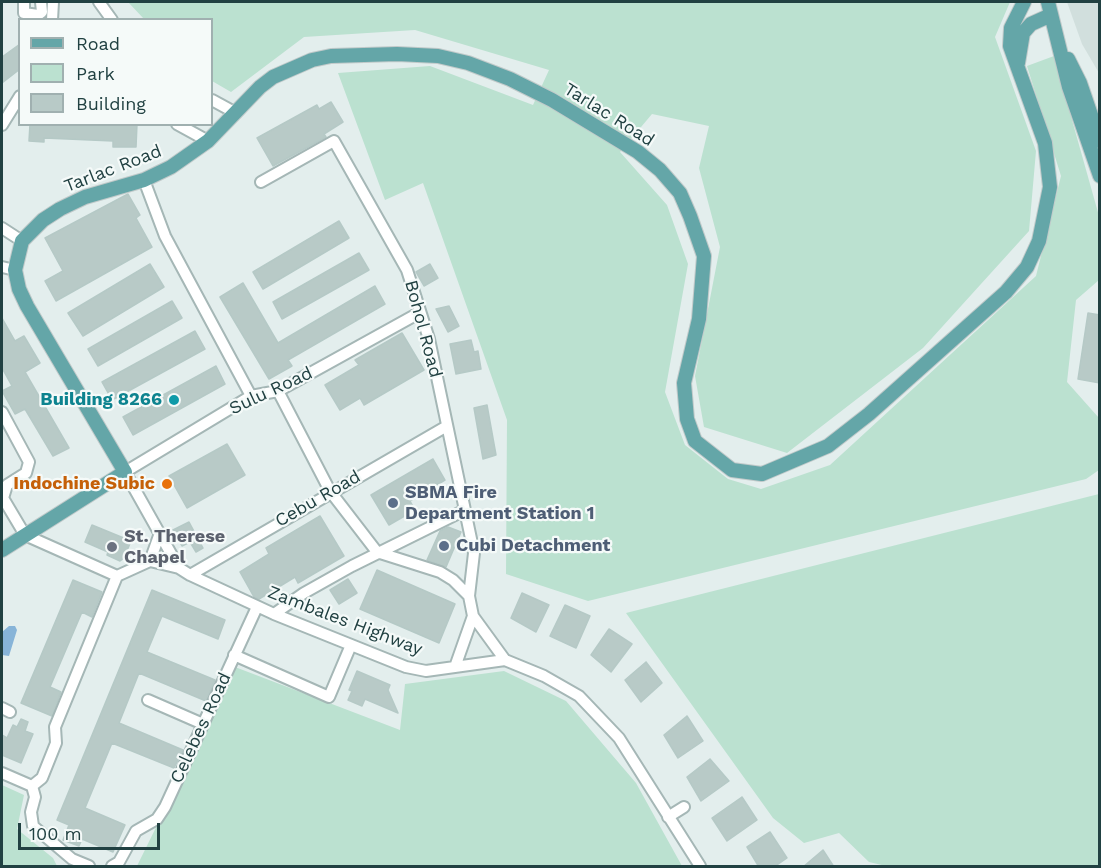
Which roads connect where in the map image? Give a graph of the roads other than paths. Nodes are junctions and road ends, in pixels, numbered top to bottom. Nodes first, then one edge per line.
1 (24, 2) edge
2 (41, 2) edge
3 (53, 2) edge
4 (99, 2) edge
5 (1024, 2) edge
6 (1050, 8) edge
7 (52, 18) edge
8 (111, 18) edge
9 (1057, 35) junction
10 (1018, 65) junction
11 (18, 99) edge
12 (213, 100) edge
13 (234, 112) junction
14 (2, 125) edge
15 (181, 126) edge
16 (208, 141) junction
17 (1100, 141) edge
18 (1100, 176) edge
19 (144, 180) junction
20 (261, 182) dead end
21 (2, 228) edge
22 (22, 241) junction
23 (8, 268) edge
24 (419, 313) junction
25 (278, 392) junction
26 (251, 396) junction
27 (2, 412) edge
28 (447, 426) junction
29 (125, 472) junction
30 (330, 491) junction
31 (2, 498) edge
32 (465, 510) junction
33 (160, 533) junction
34 (25, 535) junction
35 (2, 550) edge
36 (377, 552) junction
37 (150, 561) junction
38 (180, 568) junction
39 (190, 575) junction
40 (117, 576) junction
41 (469, 596) junction
42 (257, 607) junction
43 (274, 614) junction
44 (473, 616) junction
45 (351, 645) junction
46 (234, 655) junction
47 (505, 660) junction
48 (455, 667) junction
49 (148, 700) dead end
50 (203, 724) junction
51 (2, 772) edge
52 (33, 786) junction
53 (684, 807) dead end
54 (668, 817) junction
55 (89, 867) edge
56 (112, 867) edge
57 (700, 867) edge

1 - 2 street
3 - 7 street
4 - 8 street
5 - 10 main road, Tarlac Road
6 - 9 main road
6 - 10 main road, Tarlac Road
9 - 17 main road
9 - 18 main road
10 - 13 main road, Tarlac Road
11 - 14 street
12 - 13 street
13 - 16 main road, Tarlac Road
15 - 16 street
16 - 19 main road, Tarlac Road
19 - 22 main road, Tarlac Road
19 - 26 street
20 - 24 street, Bohol Road
21 - 22 street
22 - 23 main road
23 - 29 main road
24 - 25 street, Sulu Road
24 - 28 street, Bohol Road
25 - 26 street, Sulu Road
25 - 30 street
26 - 29 street, Sulu Road
27 - 31 street
28 - 30 street, Cebu Road
28 - 32 street, Bohol Road
29 - 33 street, Zambales Highway
29 - 34 main road
30 - 36 street
30 - 39 street, Cebu Road
31 - 34 street
32 - 36 street
32 - 41 street, Bohol Road
33 - 37 street
33 - 38 street, Zambales Highway
34 - 35 main road
34 - 40 street
36 - 41 street
36 - 43 street
37 - 38 street
37 - 40 street
38 - 39 street, Zambales Highway
39 - 42 street, Zambales Highway
40 - 52 street
41 - 44 street, Bohol Road
42 - 43 street, Zambales Highway
42 - 46 street, Celebes Road
43 - 45 street, Zambales Highway
44 - 47 street, Bohol Road
44 - 48 street
45 - 46 street
45 - 48 street, Zambales Highway
46 - 50 street, Celebes Road
47 - 48 street, Zambales Highway
47 - 54 street
49 - 50 street
50 - 56 street, Celebes Road
51 - 52 street
52 - 55 street
53 - 54 street
54 - 57 street

